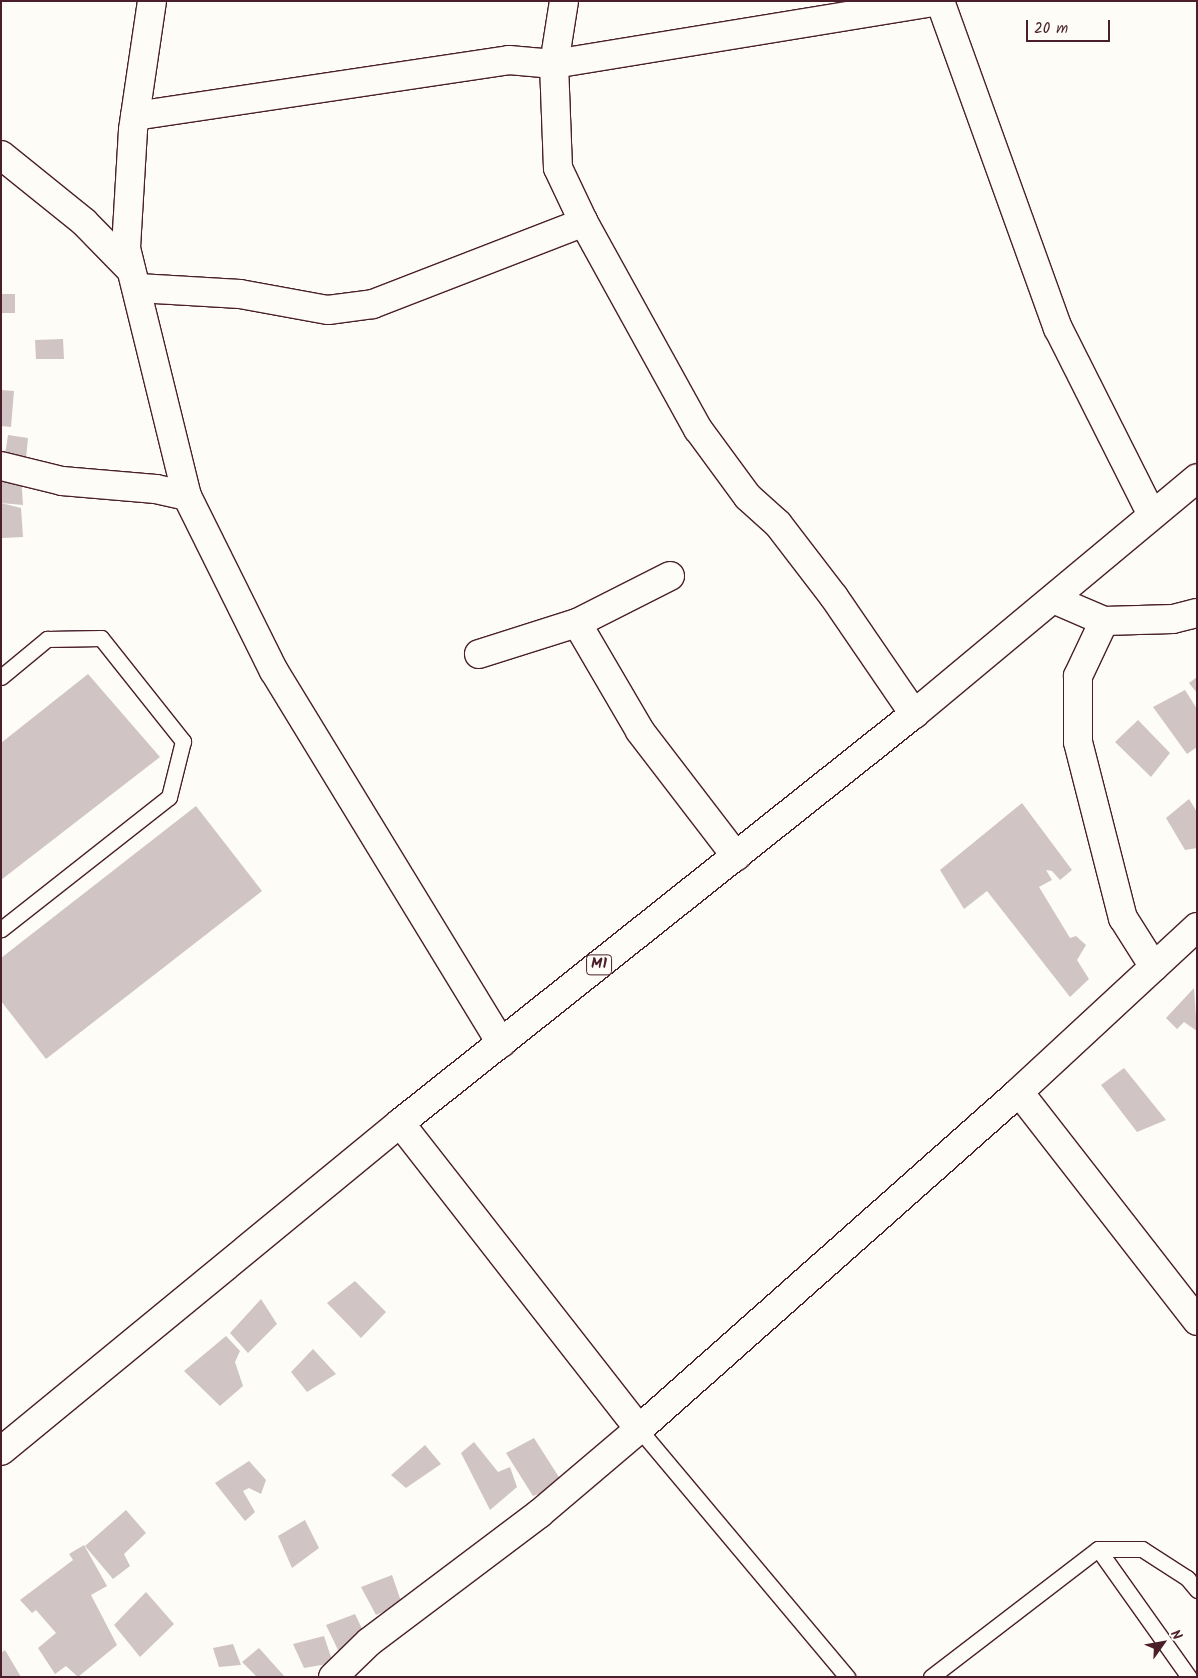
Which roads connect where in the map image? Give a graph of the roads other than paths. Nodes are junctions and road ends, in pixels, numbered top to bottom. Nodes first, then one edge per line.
1 (152, 1) edge
2 (564, 1) edge
3 (939, 1) edge
4 (554, 64) junction
5 (135, 116) junction
6 (1, 155) edge
7 (584, 222) junction
8 (135, 279) junction
9 (1, 466) edge
10 (1197, 478) edge
11 (187, 496) junction
12 (1151, 513) junction
13 (670, 576) dead end
14 (1053, 599) junction
15 (1197, 613) edge
16 (1104, 621) junction
17 (576, 623) junction
18 (479, 654) dead end
19 (1, 677) edge
20 (914, 714) junction
21 (736, 856) junction
22 (1197, 927) edge
23 (1, 929) edge
24 (1154, 966) junction
25 (501, 1043) junction
26 (1019, 1092) junction
27 (400, 1123) junction
28 (1197, 1321) edge
29 (639, 1429) junction
30 (2, 1450) edge
31 (1098, 1548) junction
32 (1197, 1590) edge
33 (333, 1677) edge
34 (847, 1677) edge
35 (930, 1677) edge
36 (1189, 1677) edge

1 - 5 street
2 - 4 street
3 - 4 street
3 - 12 street
4 - 5 street
4 - 7 street
5 - 8 street
6 - 8 street
7 - 8 street
7 - 20 street
8 - 11 street
9 - 11 street
10 - 12 street, M1
11 - 25 street
12 - 14 street, M1
13 - 17 street
14 - 16 street
14 - 20 street, M1
15 - 16 street
16 - 24 street
17 - 18 street
17 - 21 street
19 - 23 lane
20 - 21 street, M1
21 - 25 street, M1
22 - 24 street
24 - 26 street
25 - 27 street, M1
26 - 28 street
26 - 29 street
27 - 29 street
27 - 30 street, M1
29 - 33 street
29 - 34 lane
31 - 32 lane
31 - 35 lane
31 - 36 lane

